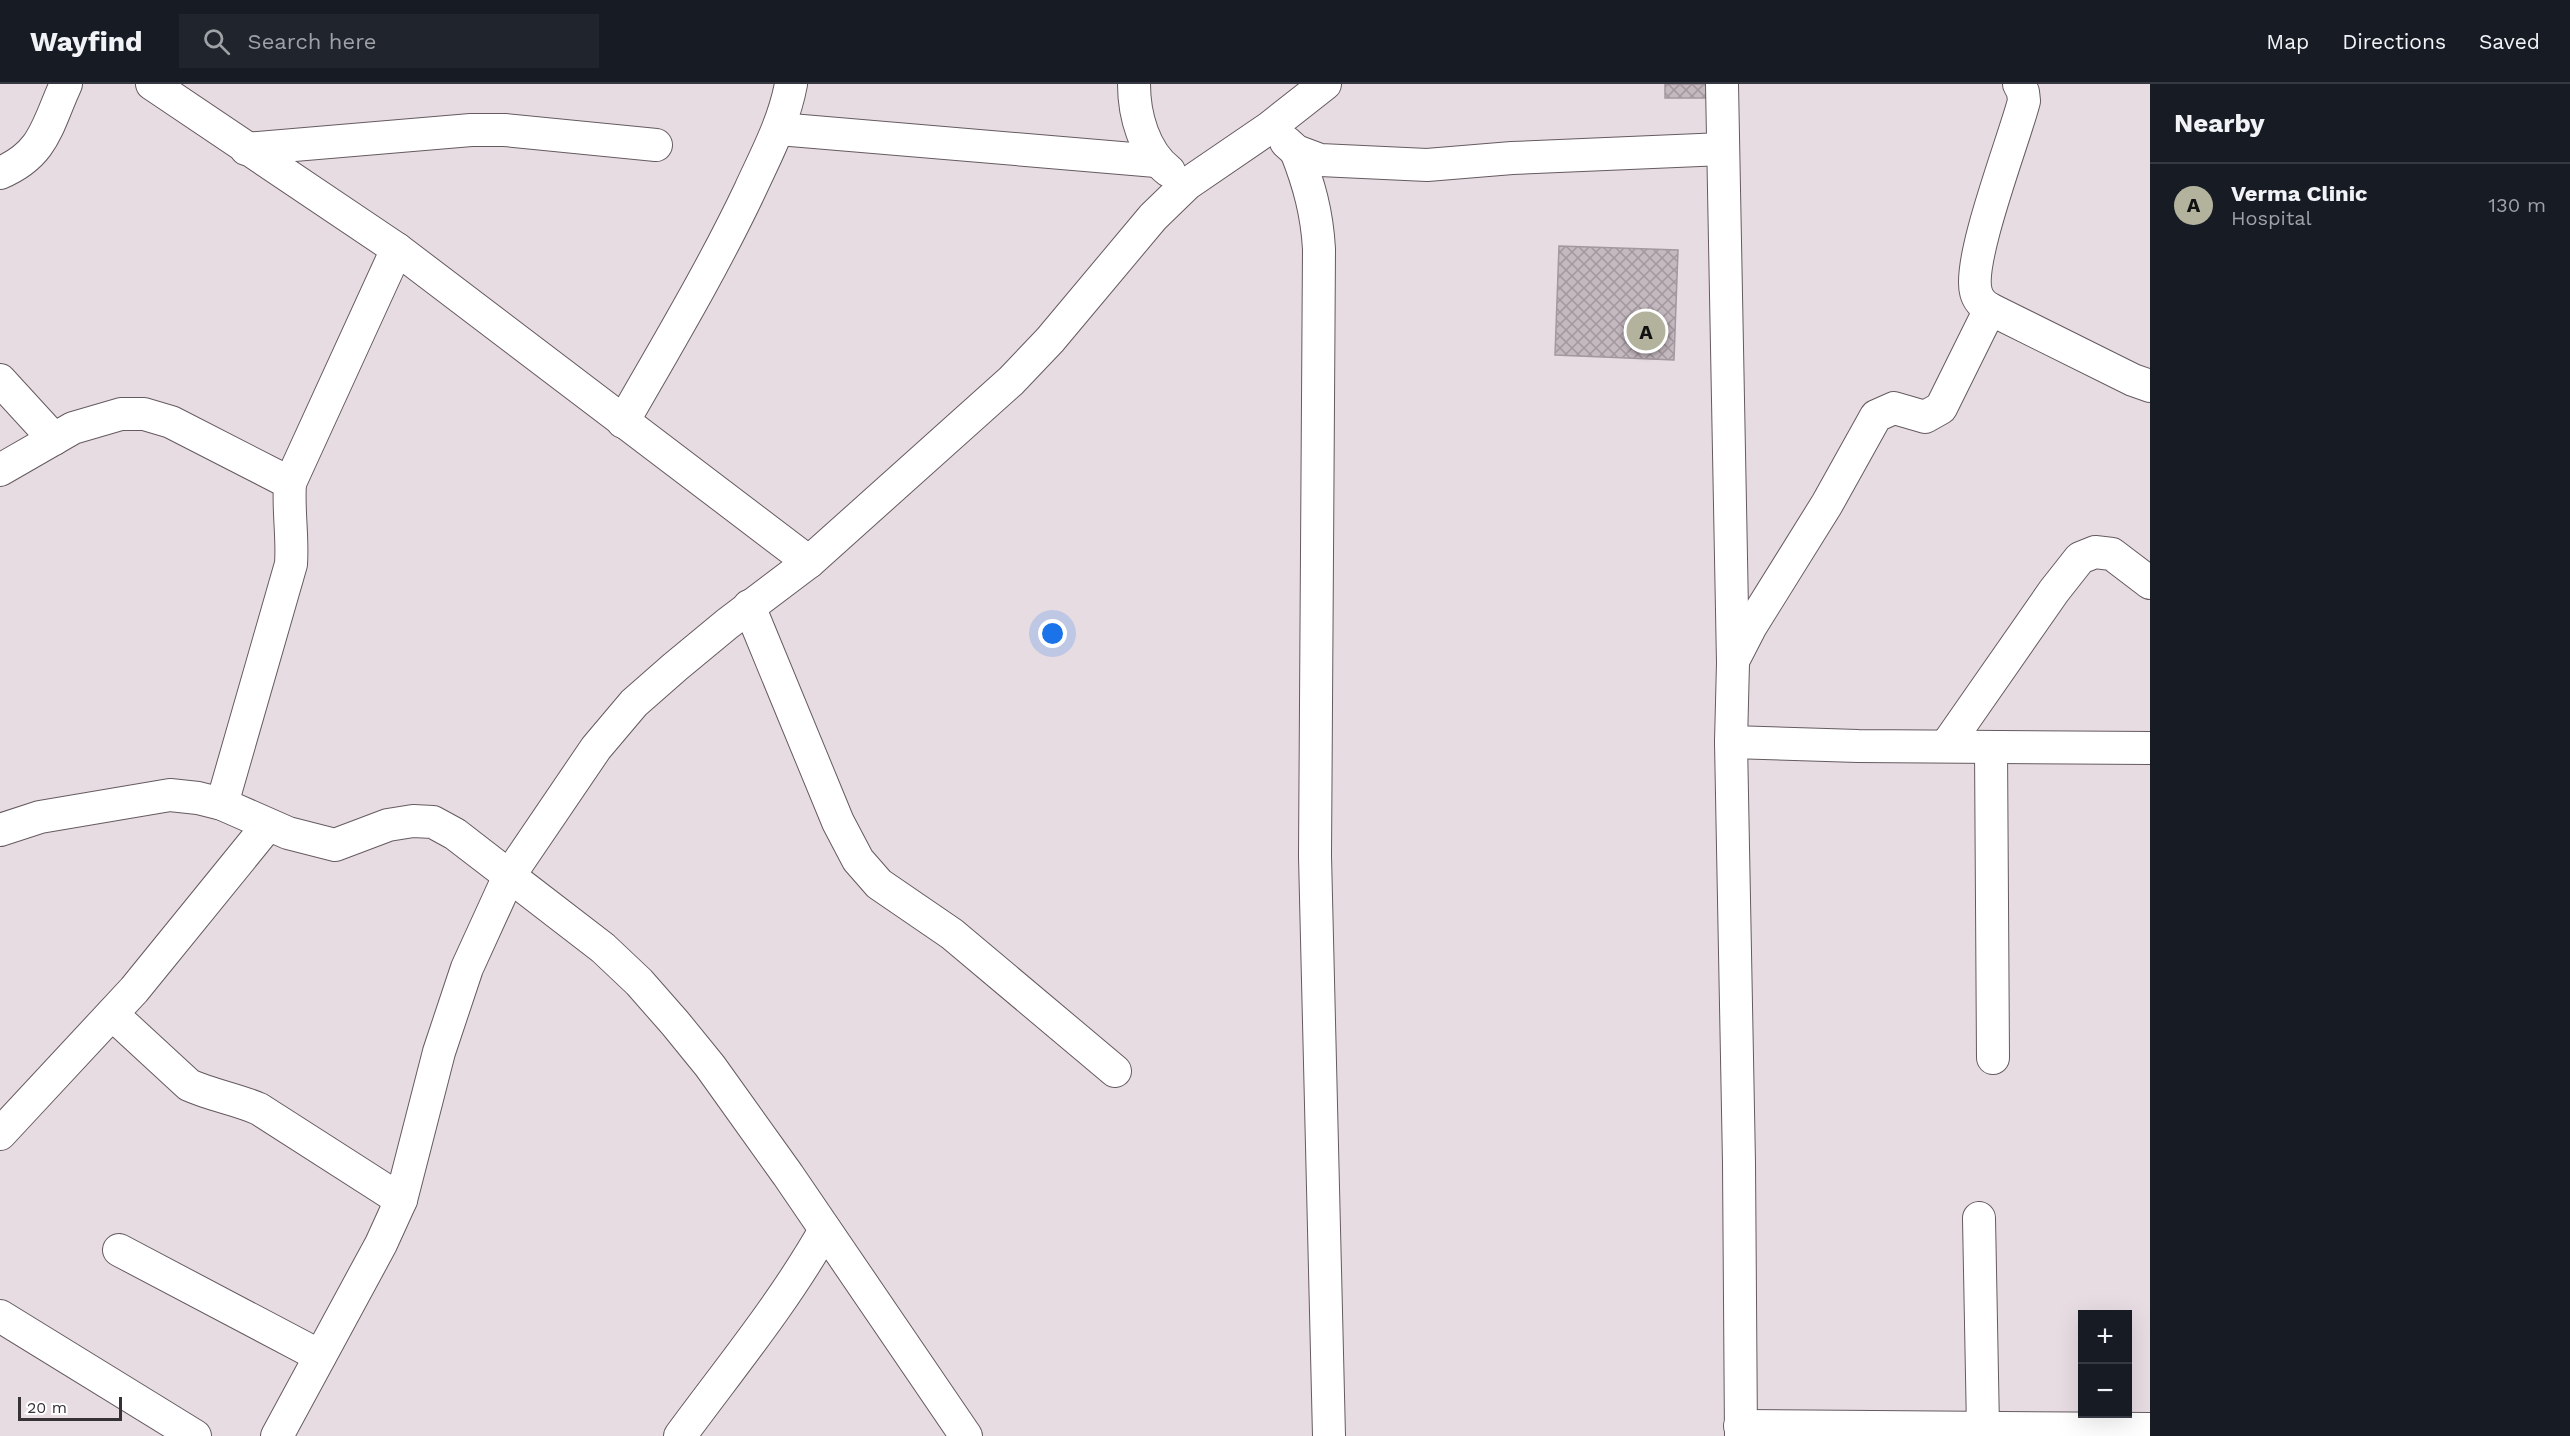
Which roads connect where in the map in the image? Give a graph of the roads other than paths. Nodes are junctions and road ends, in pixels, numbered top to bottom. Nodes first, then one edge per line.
1 (66, 84) edge
2 (152, 84) edge
3 (791, 84) edge
4 (1134, 84) edge
5 (1325, 84) edge
6 (1722, 84) edge
7 (2019, 84) edge
8 (1269, 128) junction
9 (779, 129) junction
10 (656, 145) dead end
11 (246, 149) junction
12 (1724, 149) junction
13 (1296, 151) junction
14 (1156, 161) junction
15 (0, 173) edge
16 (1186, 184) junction
17 (396, 249) junction
18 (1990, 309) junction
19 (0, 380) edge
20 (2150, 386) edge
21 (623, 422) junction
22 (54, 439) junction
23 (0, 470) edge
24 (290, 483) junction
25 (809, 562) junction
26 (2150, 583) edge
27 (749, 606) junction
28 (1733, 663) junction
29 (1731, 742) junction
30 (1946, 746) junction
31 (1991, 747) junction
32 (2150, 747) edge
33 (222, 804) junction
34 (268, 825) junction
35 (0, 830) edge
36 (509, 876) junction
37 (112, 1014) junction
38 (1993, 1058) dead end
39 (1115, 1071) dead end
40 (0, 1134) edge
41 (401, 1200) junction
42 (1979, 1218) dead end
43 (825, 1230) junction
44 (119, 1250) dead end
45 (0, 1316) edge
46 (320, 1356) junction
47 (1983, 1428) junction
48 (2150, 1429) edge
49 (1741, 1431) edge
50 (195, 1436) edge
51 (277, 1436) edge
52 (680, 1436) edge
53 (966, 1436) edge
54 (1329, 1436) edge

1 - 15 street
2 - 11 street
3 - 9 street
4 - 14 street
5 - 8 street
6 - 12 street
7 - 18 street
8 - 13 street
8 - 16 street
9 - 14 street
9 - 21 street
10 - 11 street
11 - 17 street
12 - 13 street
12 - 28 street
13 - 54 street
14 - 16 street
16 - 25 street
17 - 21 street
17 - 24 street
18 - 20 street
18 - 28 street
19 - 22 street
21 - 25 street
22 - 23 street
22 - 24 street
24 - 33 street
25 - 27 street
26 - 30 street
27 - 36 street
27 - 39 street
28 - 29 street
29 - 30 street
29 - 49 street
30 - 31 street
31 - 32 street
31 - 38 street
33 - 34 street
33 - 35 street
34 - 36 street
34 - 37 street
36 - 41 street
36 - 43 street
37 - 40 street
37 - 41 street
41 - 46 street
42 - 47 street
43 - 52 street
43 - 53 street
44 - 46 street
45 - 50 street
46 - 51 street
47 - 48 street
47 - 49 street

